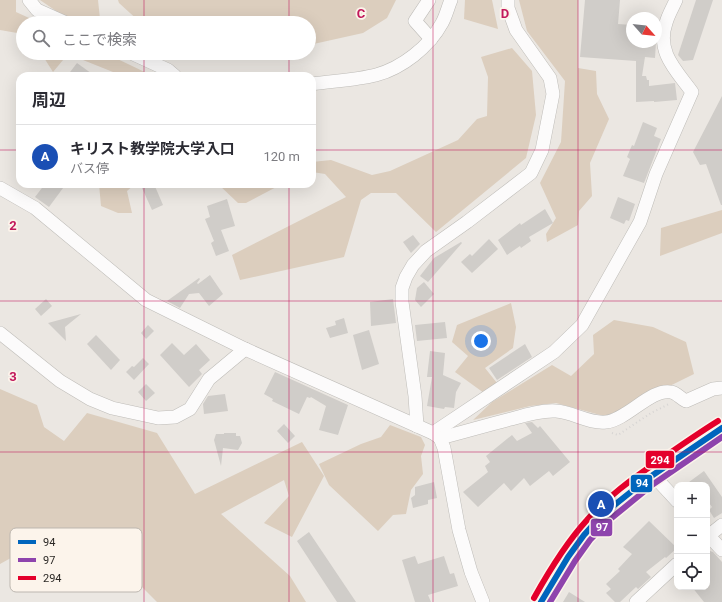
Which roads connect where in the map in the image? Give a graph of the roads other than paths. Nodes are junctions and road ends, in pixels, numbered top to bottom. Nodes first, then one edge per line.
1 (429, 0) edge
2 (451, 0) edge
3 (508, 0) edge
4 (676, 0) edge
5 (33, 5) edge
6 (53, 16) edge
7 (431, 39) junction
8 (146, 60) edge
9 (170, 72) edge
10 (316, 83) edge
11 (0, 188) edge
12 (0, 333) edge
13 (245, 349) junction
14 (722, 388) edge
15 (417, 426) junction
16 (722, 428) edge
17 (437, 435) junction
18 (653, 475) junction
19 (674, 498) edge
20 (722, 525) edge
21 (710, 534) edge
22 (710, 537) edge
23 (722, 550) edge
24 (674, 567) edge
25 (483, 602) edge
26 (541, 602) edge
27 (636, 602) edge

1 - 7 street
2 - 7 street
3 - 15 street
4 - 17 street
5 - 6 street
7 - 10 street
8 - 9 street
11 - 13 street
12 - 13 street
13 - 15 street
14 - 17 street
15 - 17 street
16 - 18 main road
17 - 25 street
18 - 19 street
18 - 26 main road
20 - 21 street
22 - 23 street
24 - 27 street

